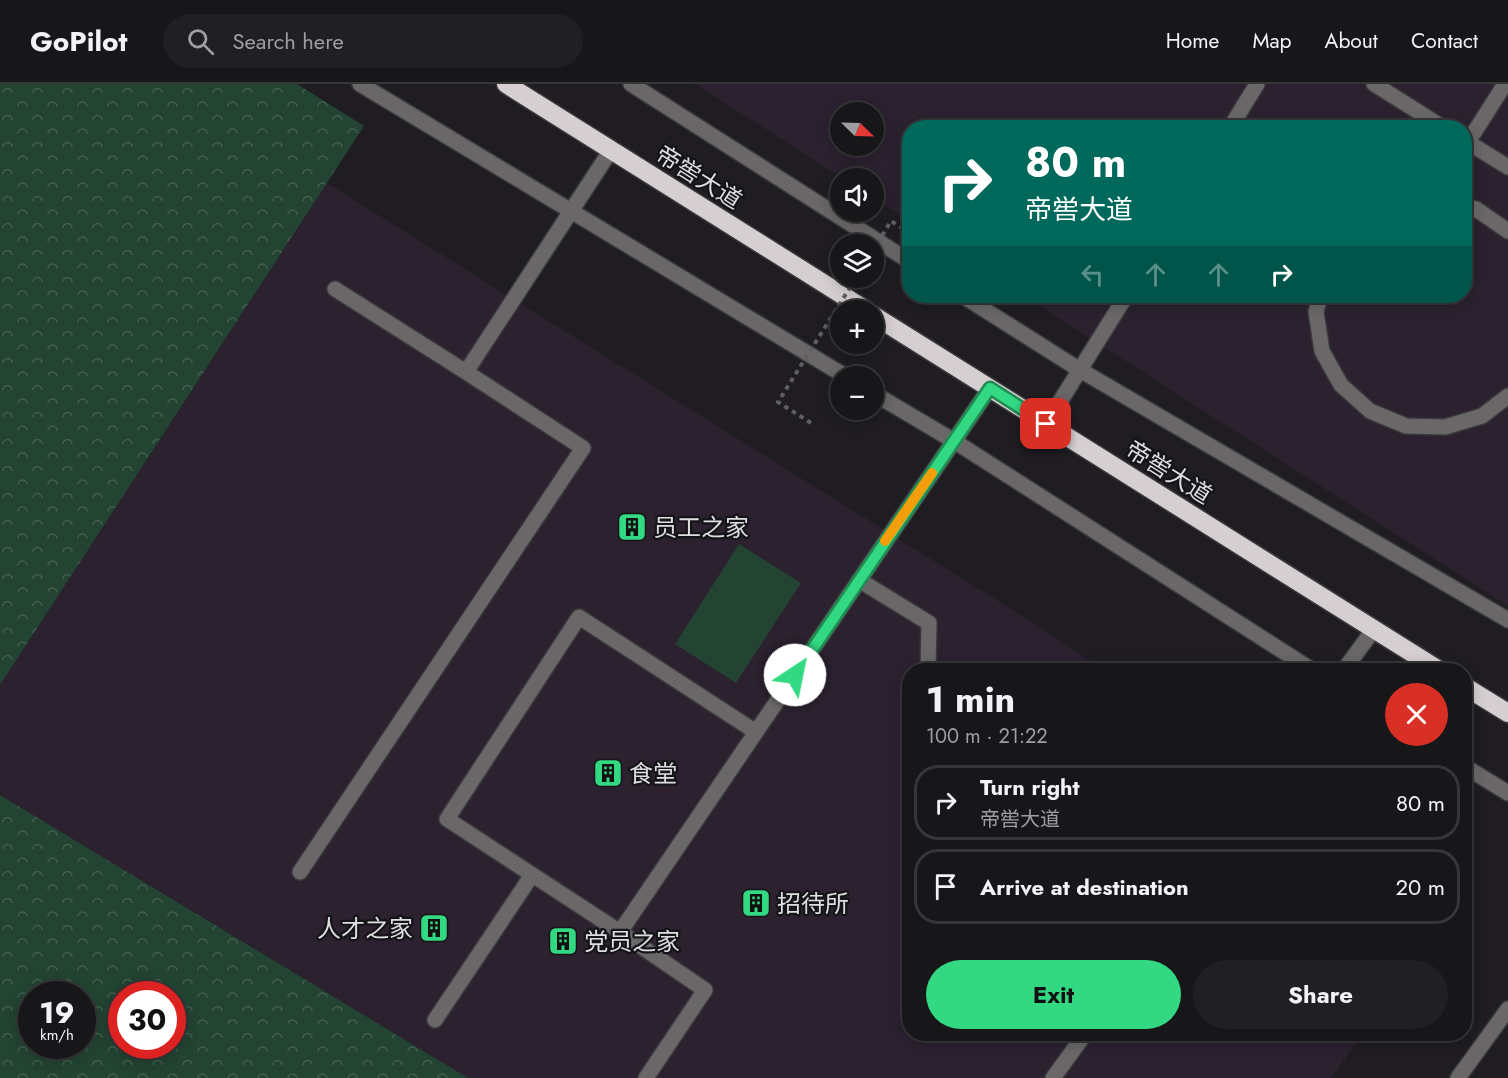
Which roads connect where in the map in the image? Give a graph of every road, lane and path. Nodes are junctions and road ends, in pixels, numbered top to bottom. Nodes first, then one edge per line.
1 (360, 84) edge
2 (506, 84) edge
3 (631, 84) edge
4 (1257, 84) edge
5 (1374, 84) edge
6 (1505, 84) edge
7 (1235, 120) edge
8 (1431, 120) edge
9 (1472, 132) edge
10 (1472, 145) edge
11 (611, 150) junction
12 (1508, 167) edge
13 (1472, 208) edge
14 (571, 212) junction
15 (902, 228) edge
16 (1508, 231) edge
17 (883, 234) edge
18 (902, 257) edge
19 (850, 288) edge
20 (335, 289) dead end
21 (850, 300) edge
22 (974, 303) edge
23 (1122, 303) edge
24 (1318, 303) edge
25 (884, 322) edge
26 (830, 367) edge
27 (1080, 370) junction
28 (466, 372) junction
29 (990, 388) junction
30 (1508, 396) edge
31 (884, 400) edge
32 (811, 423) dead end
33 (1046, 424) junction
34 (954, 441) junction
35 (859, 580) junction
36 (1508, 620) edge
37 (1374, 629) junction
38 (928, 663) edge
39 (1301, 663) edge
40 (1349, 663) edge
41 (1428, 663) edge
42 (1472, 691) edge
43 (1508, 713) edge
44 (756, 732) junction
45 (1472, 770) edge
46 (1508, 793) edge
47 (300, 872) dead end
48 (532, 875) junction
49 (620, 932) junction
50 (1508, 1010) edge
51 (435, 1020) dead end
52 (1080, 1041) edge
53 (646, 1078) edge
54 (1053, 1078) edge
55 (1458, 1078) edge

1 - 14 street
2 - 11 highway, 帝喾大道
3 - 18 street
4 - 7 street
5 - 8 street
6 - 9 street
10 - 12 street
11 - 14 street
11 - 21 highway, 帝喾大道
13 - 16 street
14 - 26 street
14 - 28 street
15 - 17 path, bridge
19 - 32 path, bridge
20 - 28 street
22 - 27 street
23 - 27 street
24 - 30 street
25 - 29 highway, 帝喾大道
27 - 33 street
27 - 36 street
28 - 47 street
29 - 33 highway, 帝喾大道
29 - 34 street
31 - 34 street
33 - 37 highway, 帝喾大道
34 - 35 street
34 - 39 street
35 - 38 street
35 - 44 street
37 - 40 street
37 - 41 highway, 帝喾大道
42 - 43 highway
44 - 48 street
44 - 49 street
45 - 46 street
48 - 49 street
48 - 51 street
49 - 53 street
50 - 55 street
52 - 54 street

